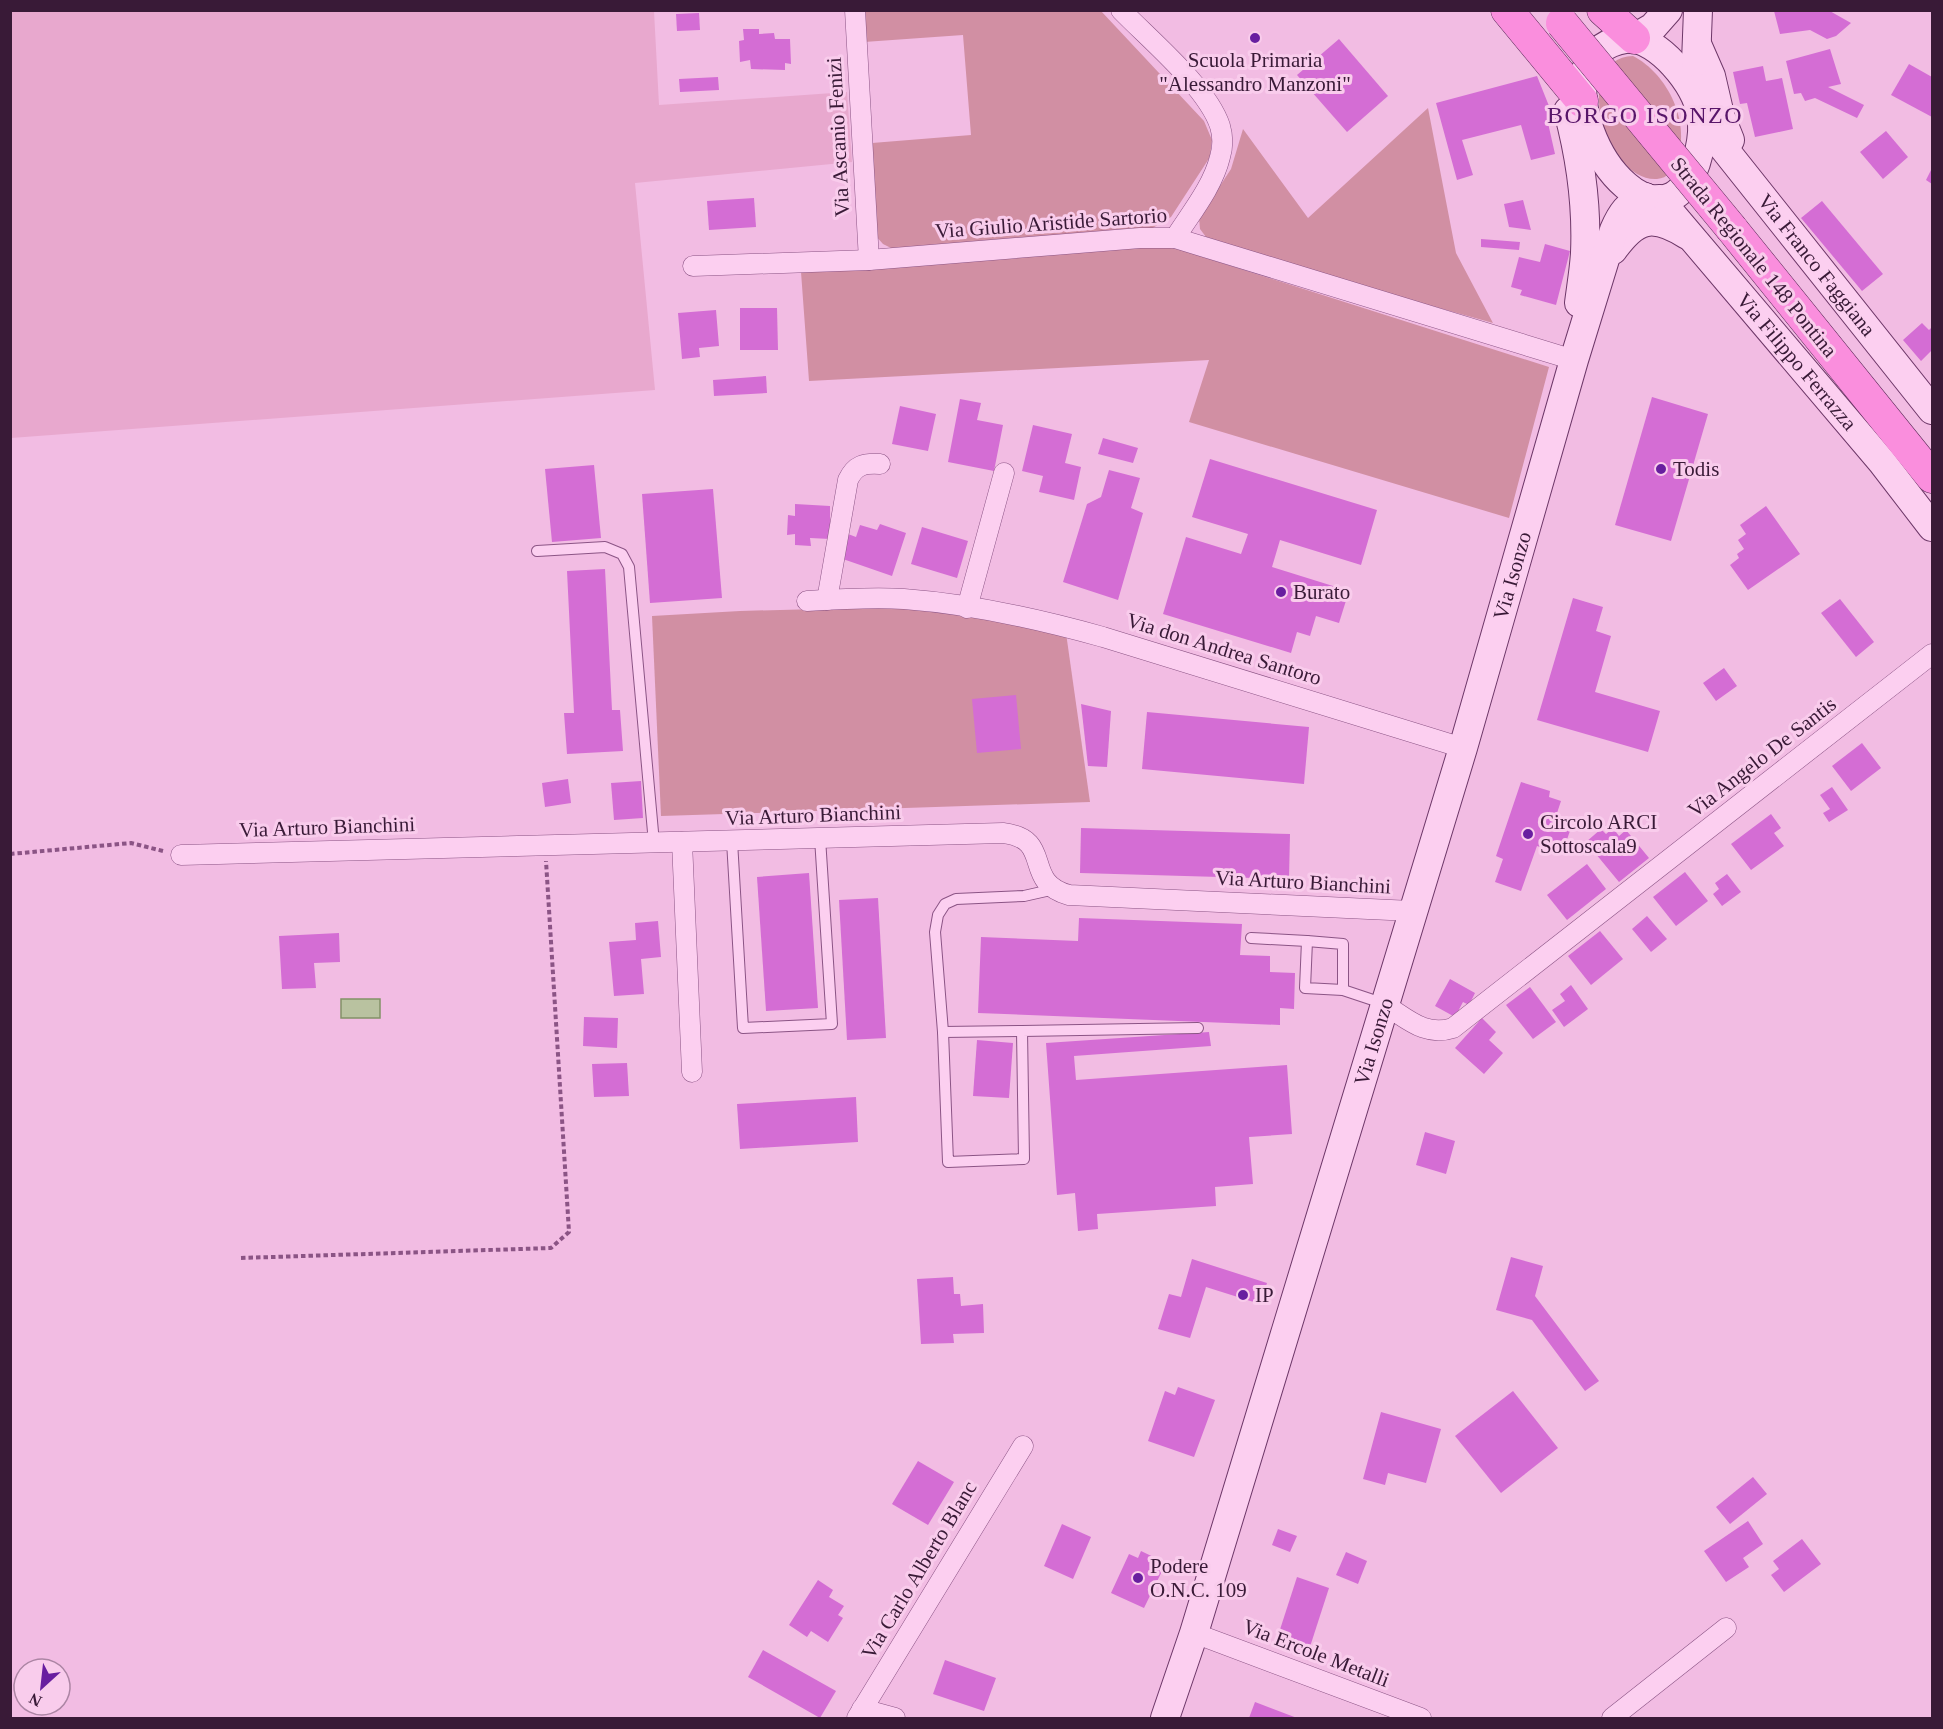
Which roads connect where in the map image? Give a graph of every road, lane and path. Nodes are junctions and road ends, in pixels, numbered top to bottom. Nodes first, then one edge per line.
1 (855, 10) edge
2 (1121, 10) edge
3 (1507, 10) edge
4 (1603, 10) edge
5 (1668, 10) edge
6 (1698, 10) edge
7 (1557, 17) edge
8 (1634, 38) junction
9 (1697, 44) junction
10 (1555, 69) junction
11 (1582, 101) junction
12 (1699, 112) junction
13 (1605, 161) junction
14 (1752, 182) junction
15 (1652, 198) junction
16 (1175, 238) junction
17 (1696, 241) junction
18 (1595, 256) junction
19 (869, 260) junction
20 (693, 266) dead end
21 (1574, 360) junction
22 (1932, 410) edge
23 (880, 464) dead end
24 (1004, 472) dead end
25 (1932, 477) edge
26 (1932, 527) edge
27 (537, 551) dead end
28 (827, 600) junction
29 (807, 602) dead end
30 (968, 608) junction
31 (1932, 654) edge
32 (1463, 748) junction
33 (820, 838) junction
34 (732, 841) junction
35 (682, 842) junction
36 (654, 843) junction
37 (545, 846) junction
38 (10, 854) edge
39 (181, 855) joint
40 (1055, 889) junction
41 (1412, 911) junction
42 (1251, 938) dead end
43 (1307, 941) junction
44 (1343, 990) junction
45 (1385, 1005) junction
46 (1198, 1028) dead end
47 (1022, 1031) junction
48 (943, 1032) junction
49 (692, 1072) dead end
50 (241, 1258) dead end
51 (1023, 1446) dead end
52 (1726, 1629) dead end
53 (1194, 1633) junction
54 (859, 1714) edge
55 (895, 1719) edge
56 (1164, 1719) edge
57 (1421, 1719) edge
58 (1612, 1719) edge

1 - 19 street, Via Ascanio Fenizi
2 - 16 street
3 - 10 main road
4 - 8 main road
5 - 8 main road
6 - 9 main road
7 - 25 main road, Strada Regionale 148 Pontina, bridge
8 - 11 main road
8 - 12 main road
9 - 12 main road
9 - 14 main road
10 - 11 main road
10 - 18 main road
11 - 13 main road
12 - 14 main road, Via Franco Faggiana
12 - 15 main road
13 - 15 main road
13 - 18 main road
14 - 22 main road, Via Franco Faggiana
15 - 17 main road, Via Filippo Ferrazza
15 - 18 main road
16 - 19 street, Via Giulio Aristide Sartorio
16 - 21 street, Via Giulio Aristide Sartorio
17 - 18 main road
17 - 26 main road, Via Filippo Ferrazza
18 - 21 main road, Via Isonzo
19 - 20 street, Via Giulio Aristide Sartorio
21 - 32 main road, Via Isonzo
23 - 28 street
24 - 30 street
27 - 36 lane
28 - 29 street, Via don Andrea Santoro
28 - 30 street, Via don Andrea Santoro
30 - 32 street, Via don Andrea Santoro
31 - 45 street, Via Angelo De Santis
32 - 41 main road, Via Isonzo
33 - 34 street, Via Arturo Bianchini
33 - 34 lane
33 - 40 street, Via Arturo Bianchini
34 - 35 street, Via Arturo Bianchini
35 - 36 street, Via Arturo Bianchini
35 - 49 street
36 - 37 street, Via Arturo Bianchini
37 - 39 street, Via Arturo Bianchini
37 - 50 path
38 - 39 path
40 - 41 street, Via Arturo Bianchini
40 - 48 lane
41 - 45 main road, Via Isonzo
42 - 43 lane
43 - 44 lane
43 - 44 lane
44 - 45 lane
45 - 53 main road, Via Isonzo
46 - 47 lane
47 - 48 lane
47 - 48 lane
51 - 54 street, Via Carlo Alberto Blanc
52 - 58 street
53 - 56 main road, Via Isonzo
53 - 57 street, Via Ercole Metalli
54 - 55 street

